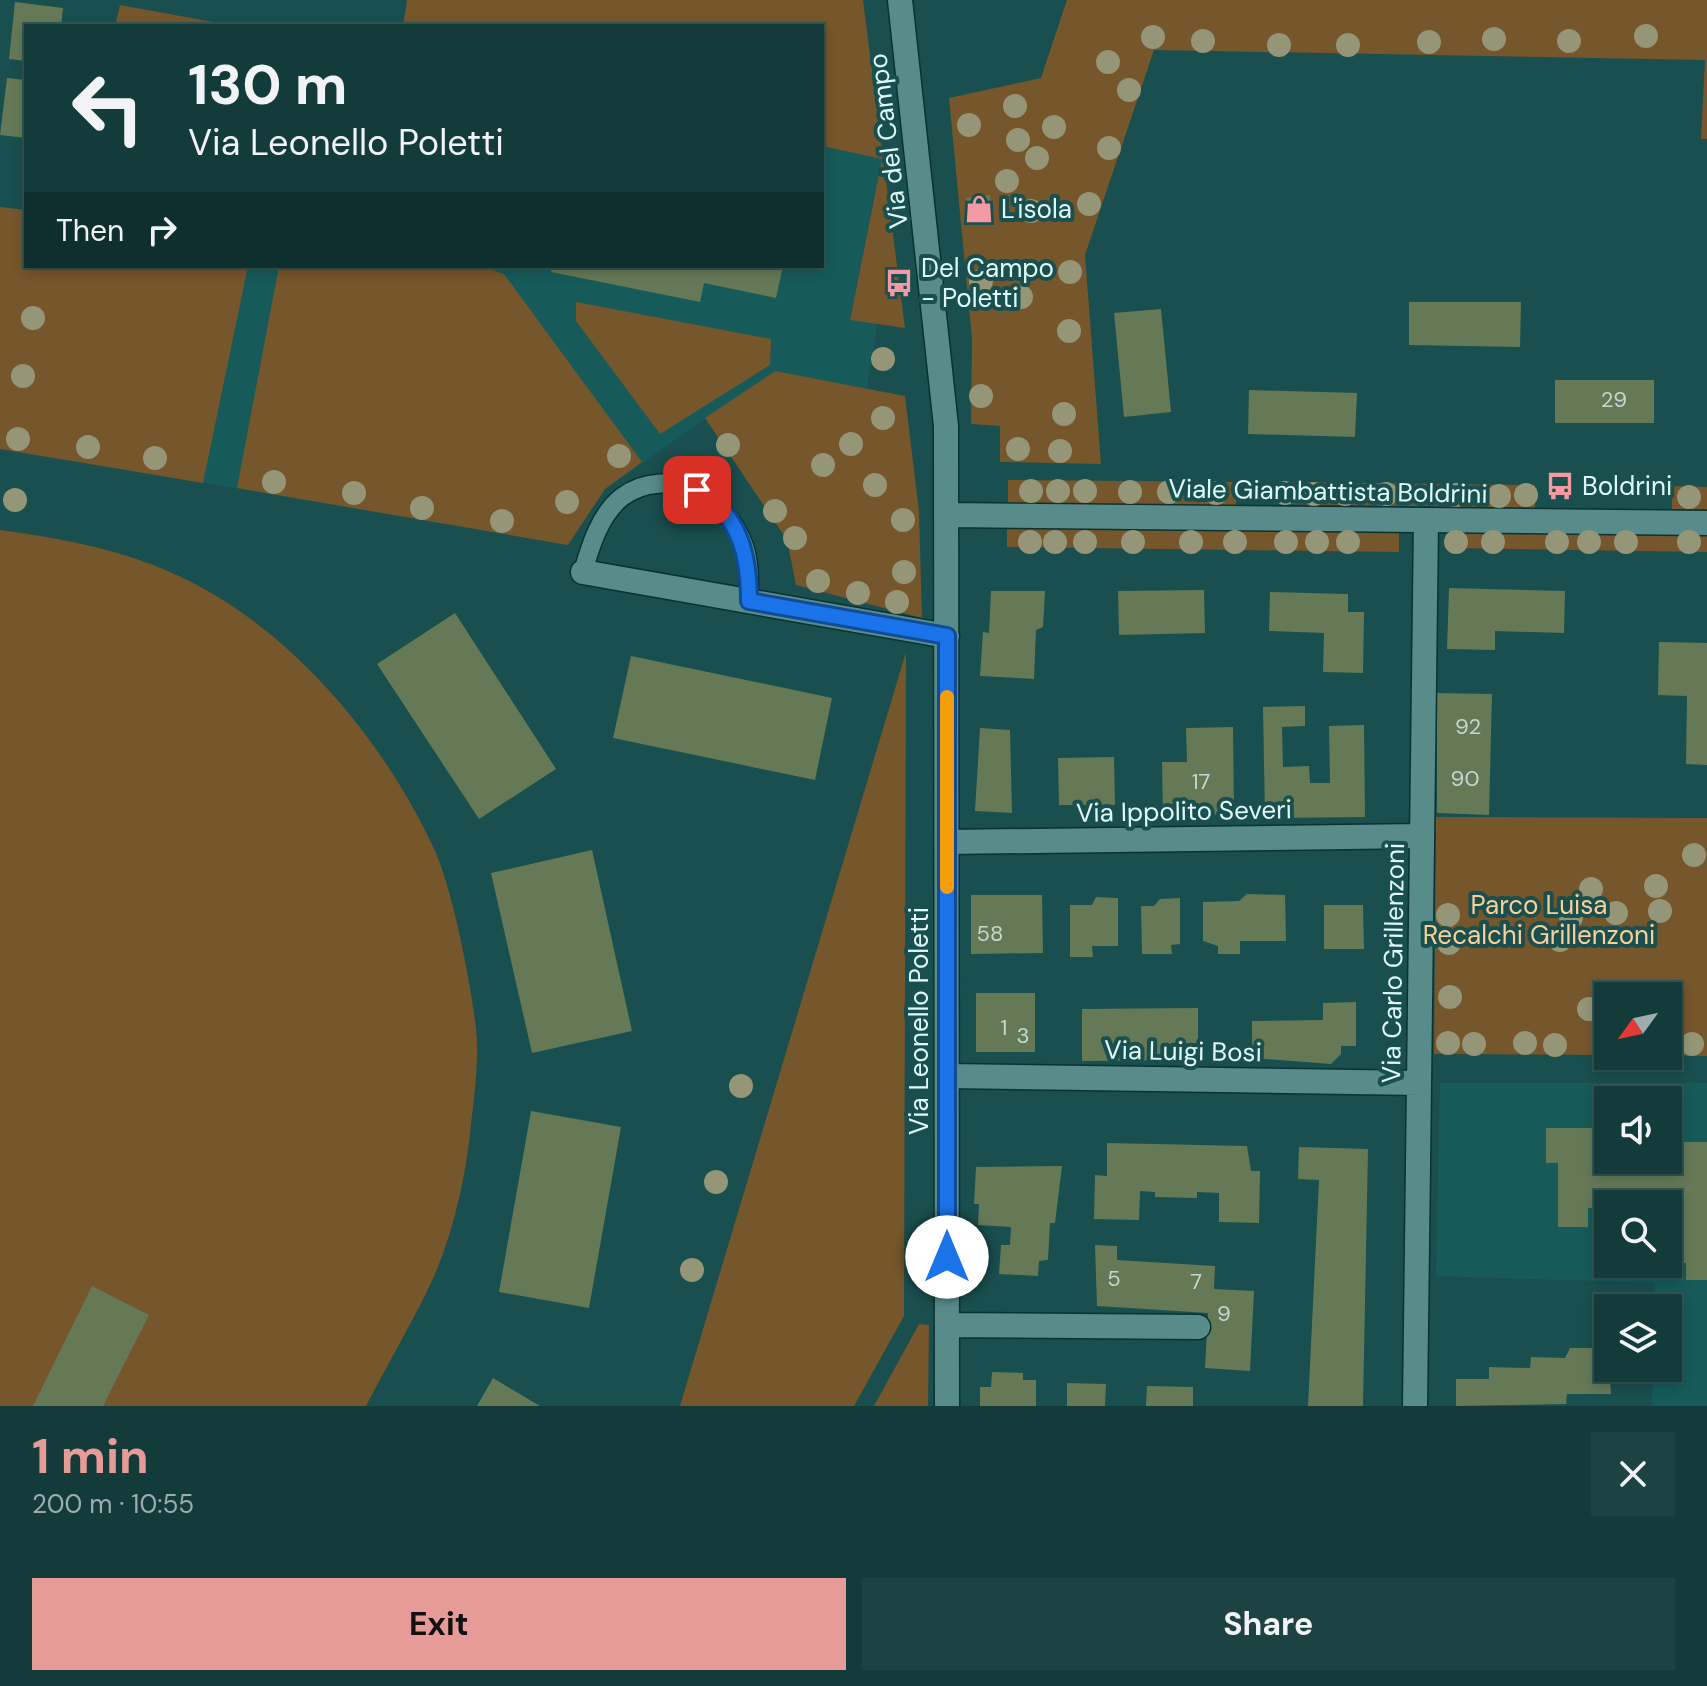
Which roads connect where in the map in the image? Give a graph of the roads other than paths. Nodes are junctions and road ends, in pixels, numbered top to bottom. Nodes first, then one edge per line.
1 (900, 0) edge
2 (948, 515) junction
3 (1426, 520) junction
4 (1707, 523) edge
5 (583, 572) joint
6 (749, 601) junction
7 (947, 636) junction
8 (1422, 836) junction
9 (947, 842) junction
10 (947, 1076) junction
11 (1419, 1083) junction
12 (947, 1325) junction
13 (1198, 1327) dead end
14 (947, 1406) edge
15 (1415, 1406) edge

1 - 2 street, Via del Campo
2 - 3 street, Viale Giambattista Boldrini
2 - 7 street, Via Leonello Poletti
3 - 4 street, Viale Giambattista Boldrini
3 - 8 street, Via Carlo Grillenzoni
5 - 6 street
5 - 6 lane
6 - 7 street
7 - 9 street, Via Leonello Poletti
8 - 9 street, Via Ippolito Severi
8 - 11 street, Via Carlo Grillenzoni
9 - 10 street, Via Leonello Poletti
10 - 11 street, Via Luigi Bosi
10 - 12 street, Via Leonello Poletti
11 - 15 street, Via Carlo Grillenzoni
12 - 13 street
12 - 14 street, Via Leonello Poletti

